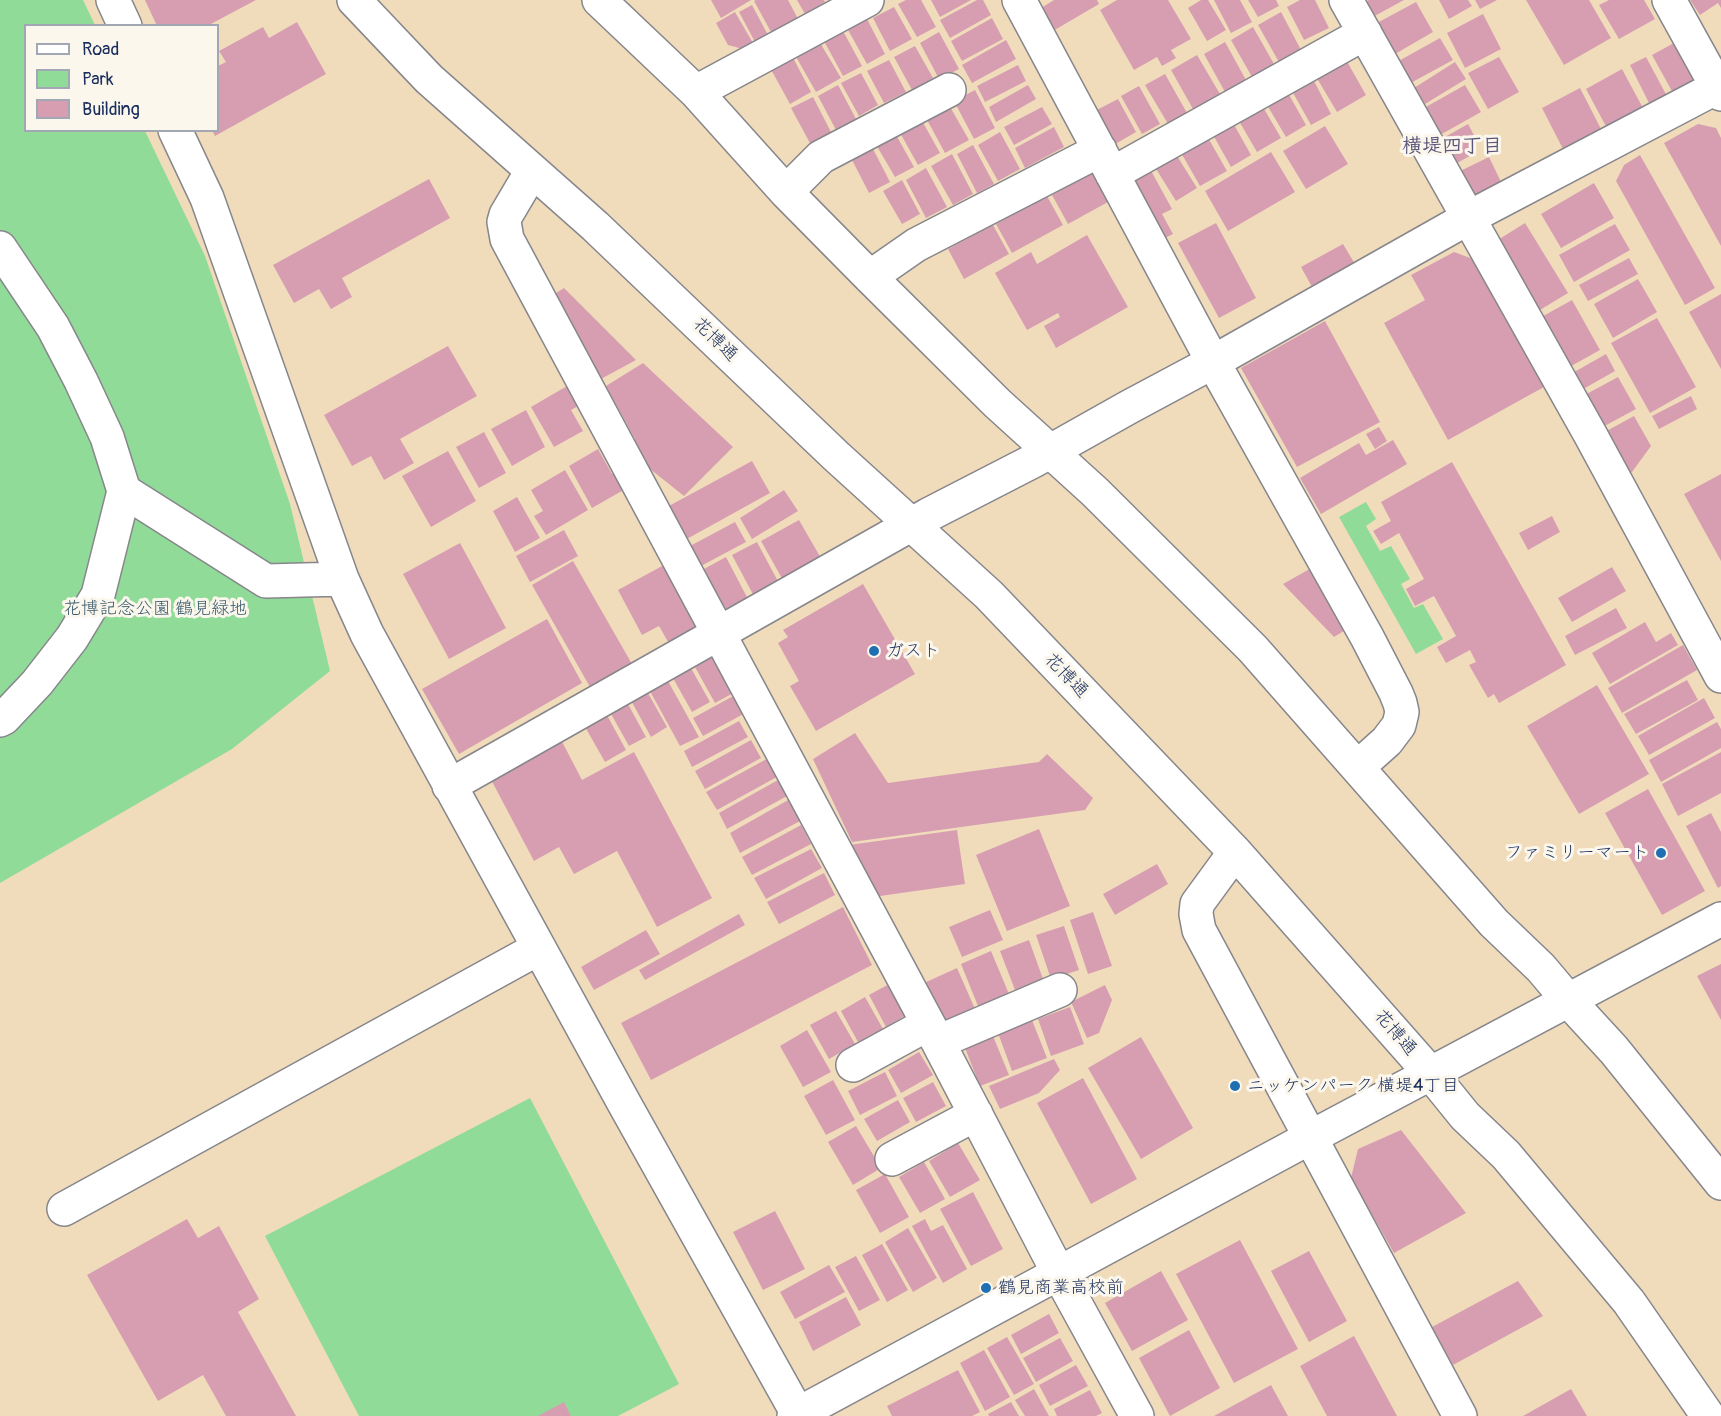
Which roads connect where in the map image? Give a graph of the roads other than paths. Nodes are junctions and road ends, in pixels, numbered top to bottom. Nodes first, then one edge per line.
1 (113, 0) edge
2 (354, 0) edge
3 (867, 0) edge
4 (1018, 0) edge
5 (1346, 0) edge
6 (1670, 0) edge
7 (618, 6) edge
8 (124, 24) edge
9 (1365, 33) junction
10 (1720, 89) edge
11 (949, 90) dead end
12 (696, 92) junction
13 (176, 132) edge
14 (1106, 162) junction
15 (532, 171) junction
16 (786, 192) junction
17 (1468, 218) junction
18 (0, 248) edge
19 (870, 277) junction
20 (1213, 362) junction
21 (1051, 450) junction
22 (124, 491) junction
23 (912, 525) junction
24 (342, 579) junction
25 (718, 632) junction
26 (1721, 676) edge
27 (0, 720) edge
28 (1358, 767) junction
29 (449, 786) junction
30 (1235, 852) junction
31 (1721, 919) edge
32 (539, 948) junction
33 (1060, 990) dead end
34 (1568, 1000) junction
35 (933, 1033) junction
36 (853, 1065) dead end
37 (1431, 1074) junction
38 (976, 1114) junction
39 (1311, 1137) junction
40 (892, 1159) dead end
41 (1721, 1183) edge
42 (64, 1209) dead end
43 (1059, 1274) junction
44 (797, 1415) edge
45 (1135, 1415) edge
46 (1460, 1416) edge
47 (1708, 1416) edge

1 - 8 street
2 - 15 street, 花博通
3 - 12 street
4 - 14 street
5 - 9 street
6 - 10 street
7 - 12 street
9 - 14 street
9 - 17 street
10 - 17 street
11 - 16 street
12 - 16 street
13 - 24 street
14 - 19 street
14 - 20 street
15 - 23 street, 花博通
15 - 25 street
16 - 19 street
17 - 20 street
17 - 26 street
18 - 22 street
19 - 21 street
20 - 21 street
20 - 28 street
21 - 23 street
21 - 28 street
22 - 24 street
22 - 27 street
23 - 25 street
23 - 30 street, 花博通
24 - 29 street
25 - 29 street
25 - 35 street
28 - 34 street
29 - 32 street
30 - 37 street, 花博通
30 - 39 street
31 - 34 street
32 - 42 street
32 - 44 street
33 - 35 street
34 - 37 street
34 - 41 street
35 - 36 street
35 - 38 street
37 - 39 street
37 - 47 street, 花博通
38 - 40 street
38 - 43 street
39 - 43 street
39 - 46 street
43 - 44 street
43 - 45 street

